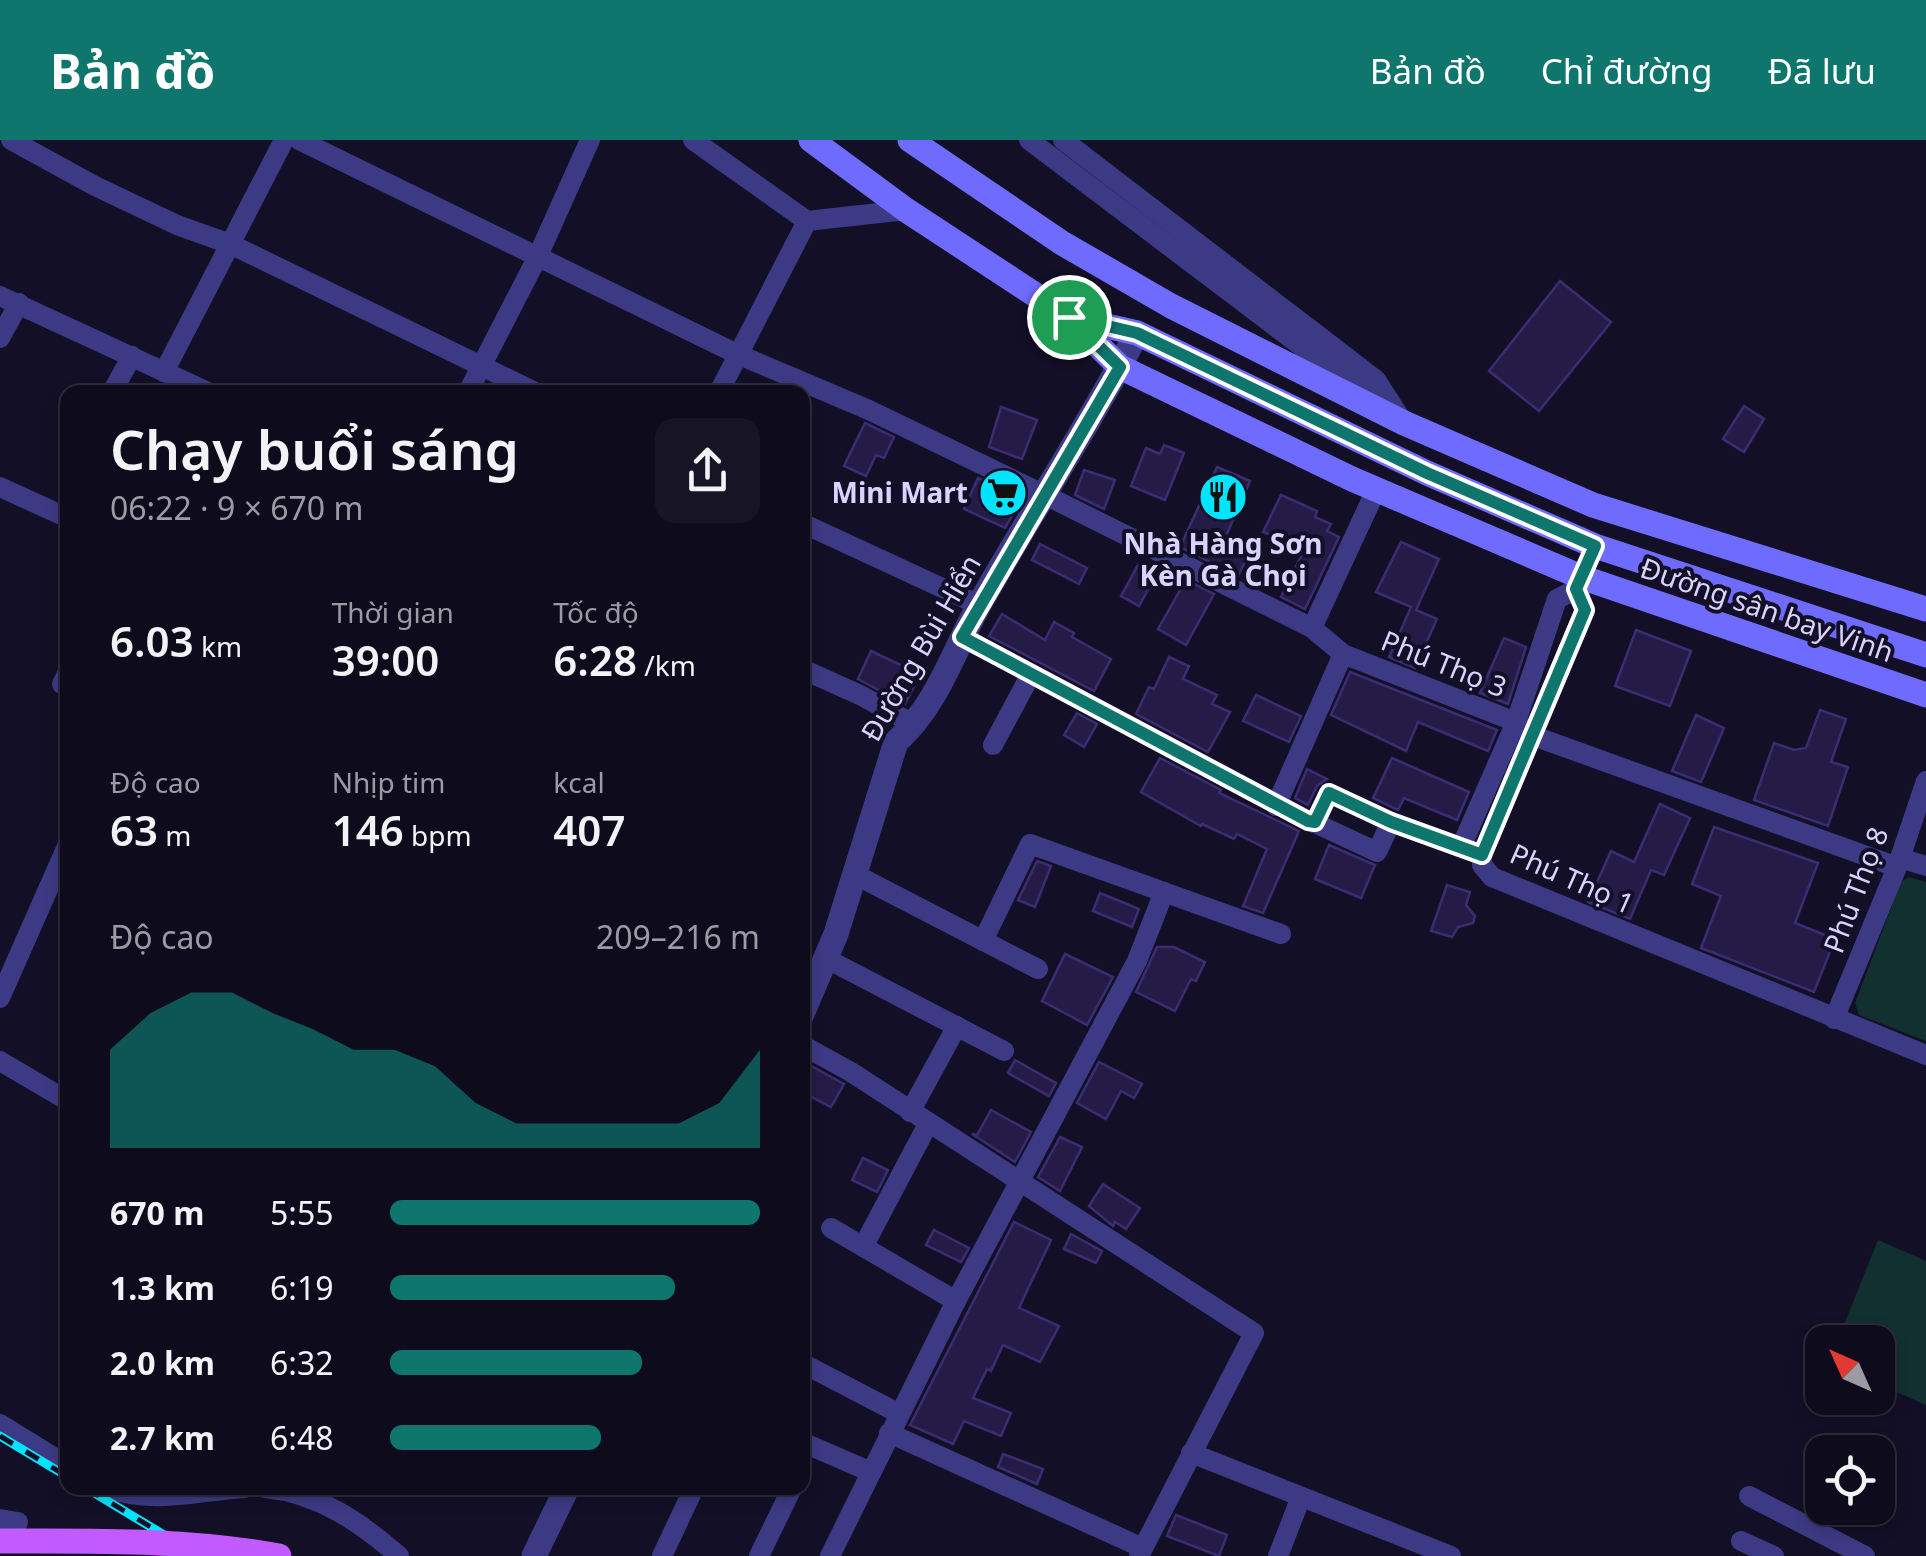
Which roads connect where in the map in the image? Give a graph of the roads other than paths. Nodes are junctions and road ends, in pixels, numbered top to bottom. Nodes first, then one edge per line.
1 (11, 140) edge
2 (284, 140) edge
3 (299, 140) edge
4 (590, 140) edge
5 (693, 140) edge
6 (811, 140) edge
7 (910, 140) edge
8 (1029, 140) edge
9 (1066, 140) edge
10 (1100, 194) junction
11 (906, 210) junction
12 (807, 221) junction
13 (230, 244) junction
14 (537, 258) junction
15 (9, 299) edge
16 (1069, 317) junction
17 (1137, 333) junction
18 (0, 338) edge
19 (737, 354) junction
20 (132, 356) junction
21 (482, 366) junction
22 (1120, 367) junction
23 (164, 372) junction
24 (116, 385) edge
25 (193, 385) edge
26 (472, 385) edge
27 (520, 385) edge
28 (722, 385) edge
29 (1404, 424) junction
30 (0, 487) edge
31 (1376, 490) junction
32 (1045, 495) junction
33 (60, 514) edge
34 (810, 528) edge
35 (1595, 546) junction
36 (1579, 583) junction
37 (979, 605) junction
38 (1926, 609) edge
39 (1312, 628) junction
40 (962, 637) junction
41 (1343, 654) junction
42 (1926, 655) edge
43 (810, 673) edge
44 (1031, 674) junction
45 (1926, 695) edge
46 (914, 725) junction
47 (1523, 728) junction
48 (992, 745) dead end
49 (1926, 781) edge
50 (1276, 806) junction
51 (1315, 822) junction
52 (1391, 822) junction
53 (1472, 850) junction
54 (60, 862) edge
55 (1898, 863) junction
56 (1926, 866) edge
57 (854, 874) junction
58 (1164, 892) junction
59 (1282, 934) dead end
60 (983, 941) junction
61 (827, 958) junction
62 (1038, 969) dead end
63 (810, 996) edge
64 (0, 998) edge
65 (1834, 1018) junction
66 (957, 1026) junction
67 (810, 1049) edge
68 (1004, 1050) dead end
69 (1926, 1054) edge
70 (0, 1061) edge
71 (60, 1096) edge
72 (919, 1118) junction
73 (1017, 1182) junction
74 (831, 1228) dead end
75 (863, 1247) junction
76 (956, 1302) junction
77 (810, 1368) edge
78 (894, 1423) junction
79 (0, 1424) edge
80 (810, 1445) edge
81 (1190, 1453) junction
82 (60, 1461) edge
83 (871, 1472) junction
84 (131, 1495) edge
85 (177, 1495) edge
86 (300, 1495) edge
87 (563, 1495) edge
88 (691, 1495) edge
89 (789, 1495) edge
90 (1749, 1496) dead end
91 (1301, 1497) junction
92 (6, 1527) edge
93 (1741, 1541) dead end
94 (1141, 1552) edge
95 (1448, 1555) edge
96 (279, 1556) edge
97 (400, 1556) edge
98 (534, 1556) edge
99 (662, 1556) edge
100 (759, 1556) edge
101 (830, 1556) edge
102 (1278, 1556) edge
103 (1774, 1556) edge
104 (1865, 1556) edge

1 - 13 street
2 - 13 street
3 - 14 street, Phú Thọ 3
4 - 14 street
5 - 12 street
6 - 11 main road, Đường sân bay Vinh
7 - 29 main road, Đường sân bay Vinh
8 - 10 street
9 - 10 street
9 - 29 street, bridge
10 - 29 street
11 - 12 street
11 - 16 main road, Đường sân bay Vinh
12 - 19 street
13 - 21 street
13 - 23 street
14 - 19 street, Phú Thọ 3
14 - 21 street
15 - 18 street
15 - 20 street
16 - 17 main road
16 - 22 main road, Đường sân bay Vinh
17 - 22 street, Đường Bùi Hiển
17 - 35 main road
19 - 28 street
19 - 32 street, Phú Thọ 3
20 - 23 street
20 - 24 street
21 - 26 street
21 - 27 street
22 - 31 main road, Đường sân bay Vinh
22 - 32 street, Đường Bùi Hiển
23 - 25 street
29 - 38 main road, Đường sân bay Vinh
30 - 33 street
31 - 36 main road, Đường sân bay Vinh
31 - 39 street
32 - 37 street, Đường Bùi Hiển
32 - 39 street, Phú Thọ 3
34 - 37 street
35 - 36 main road
35 - 42 main road
36 - 45 main road, Đường sân bay Vinh
36 - 47 street
37 - 40 street, Đường Bùi Hiển
39 - 41 street, Phú Thọ 3
40 - 44 street
40 - 46 street, Đường Bùi Hiển
41 - 47 street, Phú Thọ 3
41 - 50 street
43 - 46 street
44 - 48 street
44 - 50 street
46 - 57 street, Đường Bùi Hiển
47 - 53 street
47 - 55 street, Phú Thọ 3
49 - 55 street, Phú Thọ 8
50 - 51 street
51 - 52 street, Phú Thọ 1
51 - 52 street
52 - 53 street, Phú Thọ 1
53 - 65 street, Phú Thọ 1
54 - 64 street
55 - 56 street, Phú Thọ 3
55 - 65 street, Phú Thọ 8
57 - 60 street
57 - 61 street, Đường Bùi Hiển
58 - 59 street
58 - 60 street
58 - 73 street
60 - 62 street
61 - 63 street, Đường Bùi Hiển
61 - 66 street
65 - 69 street, Phú Thọ 1
66 - 68 street
66 - 72 street
67 - 72 street
70 - 71 street
72 - 73 street
72 - 75 street
73 - 76 street
73 - 81 street
74 - 75 street
75 - 76 street
76 - 78 street
77 - 78 street
78 - 83 street
78 - 94 street
79 - 82 street
80 - 83 street
81 - 91 street
81 - 94 street
83 - 101 street
84 - 85 street
86 - 97 street
87 - 98 street
88 - 99 street
89 - 100 street
90 - 104 street
91 - 95 street
91 - 102 street
92 - 96 main road, bridge
93 - 103 street

